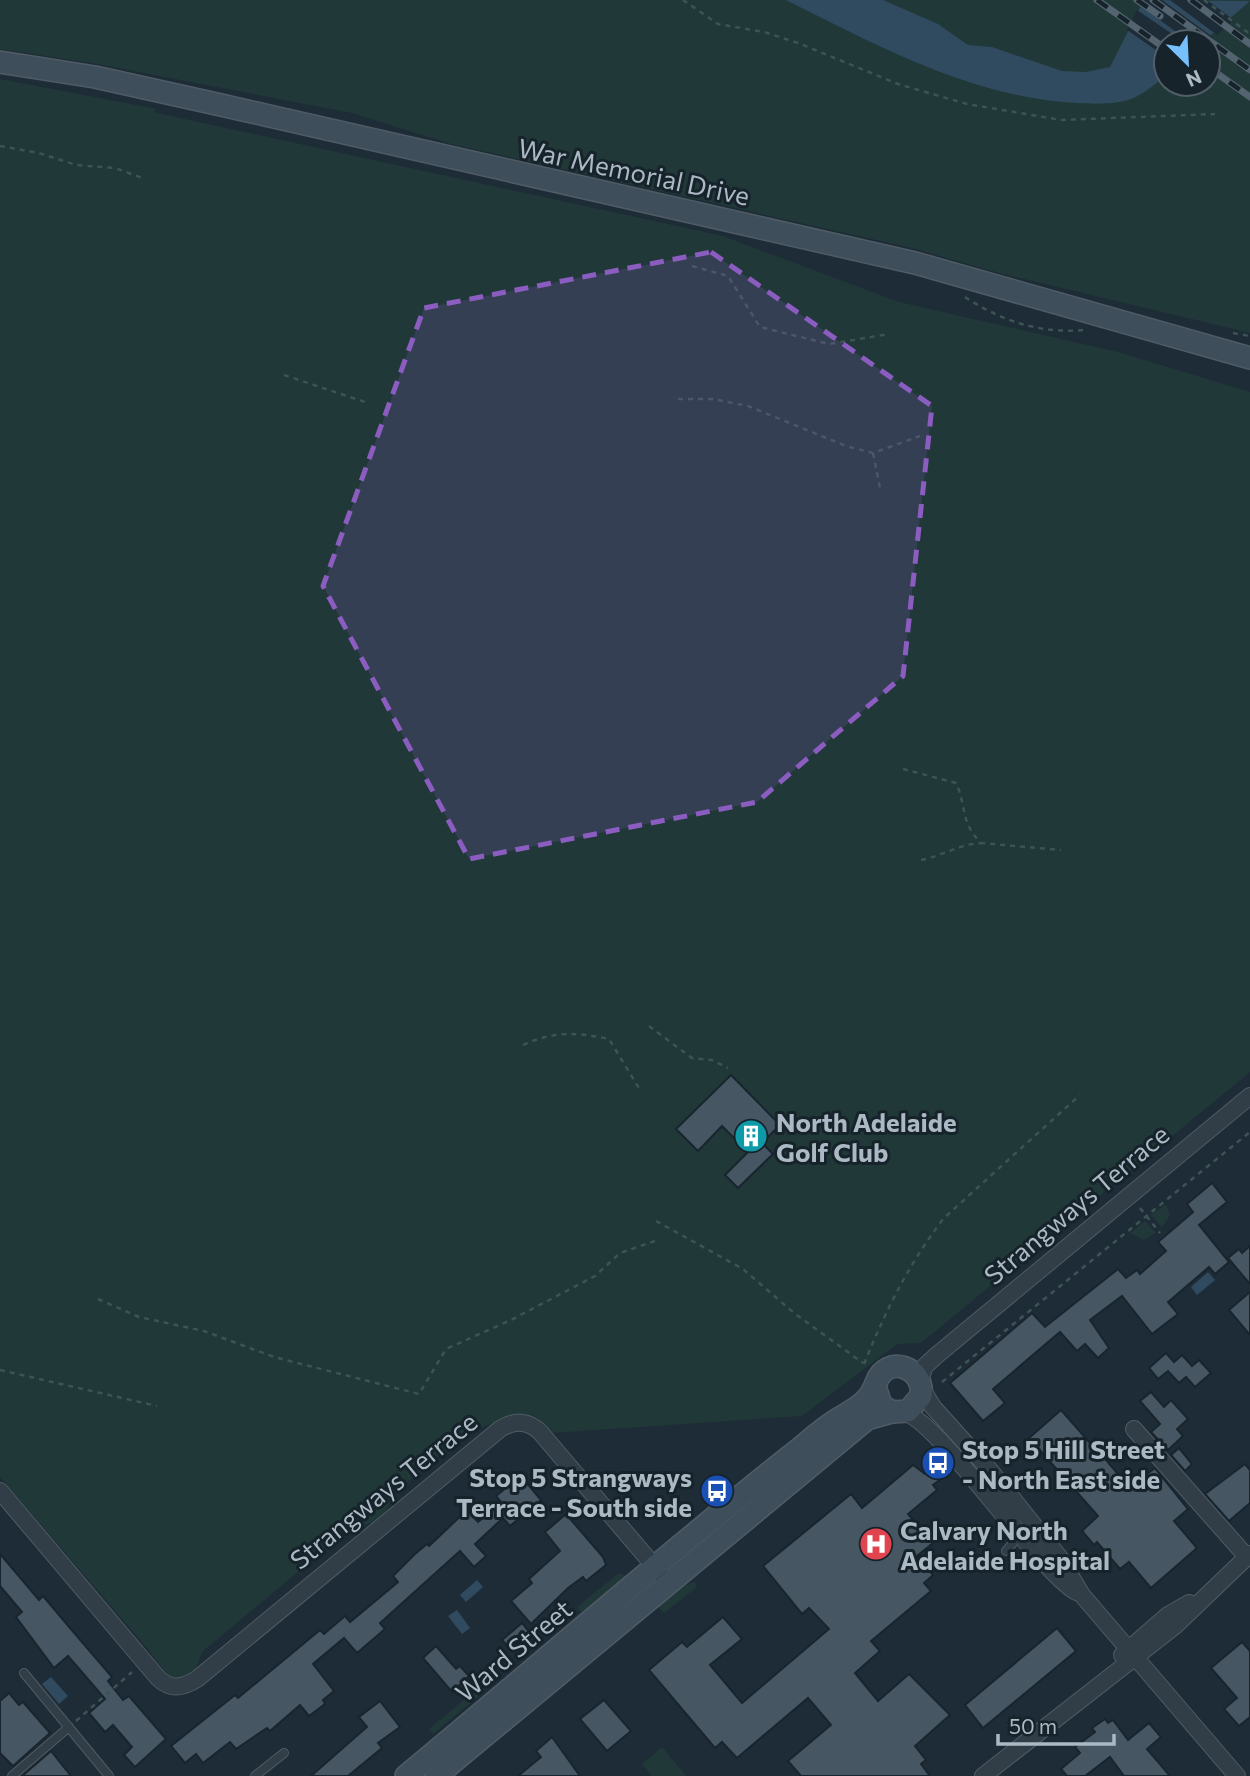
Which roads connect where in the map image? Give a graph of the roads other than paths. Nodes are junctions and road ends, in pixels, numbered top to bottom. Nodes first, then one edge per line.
1 (0, 62) edge
2 (1250, 358) edge
3 (1250, 1096) edge
4 (916, 1379) junction
5 (875, 1386) junction
6 (897, 1412) junction
7 (1134, 1429) dead end
8 (970, 1447) junction
9 (814, 1449) junction
10 (956, 1459) junction
11 (989, 1469) junction
12 (0, 1491) edge
13 (1019, 1536) junction
14 (1006, 1551) dead end
15 (1248, 1556) edge
16 (661, 1574) junction
17 (1082, 1595) junction
18 (1133, 1653) junction
19 (24, 1673) dead end
20 (523, 1691) junction
21 (69, 1727) junction
22 (284, 1753) dead end
23 (12, 1776) edge
24 (109, 1776) edge
25 (255, 1776) edge
26 (406, 1776) edge
27 (436, 1776) edge
28 (983, 1776) edge
29 (1237, 1776) edge

1 - 2 street, War Memorial Drive
3 - 4 street, Strangways Terrace
4 - 5 street
4 - 6 street
4 - 8 street
5 - 6 street
5 - 9 street
6 - 9 street
6 - 10 street
7 - 15 street
8 - 10 lane
8 - 11 street
9 - 16 street
10 - 13 street
11 - 13 lane
11 - 17 street
12 - 16 street, Strangways Terrace
13 - 14 lane
13 - 17 street
15 - 18 street
16 - 20 street, Ward Street
17 - 18 street
18 - 28 street
18 - 29 street
19 - 21 lane
20 - 26 street, Ward Street
20 - 27 street, Ward Street
21 - 23 lane
21 - 24 lane
22 - 25 lane

